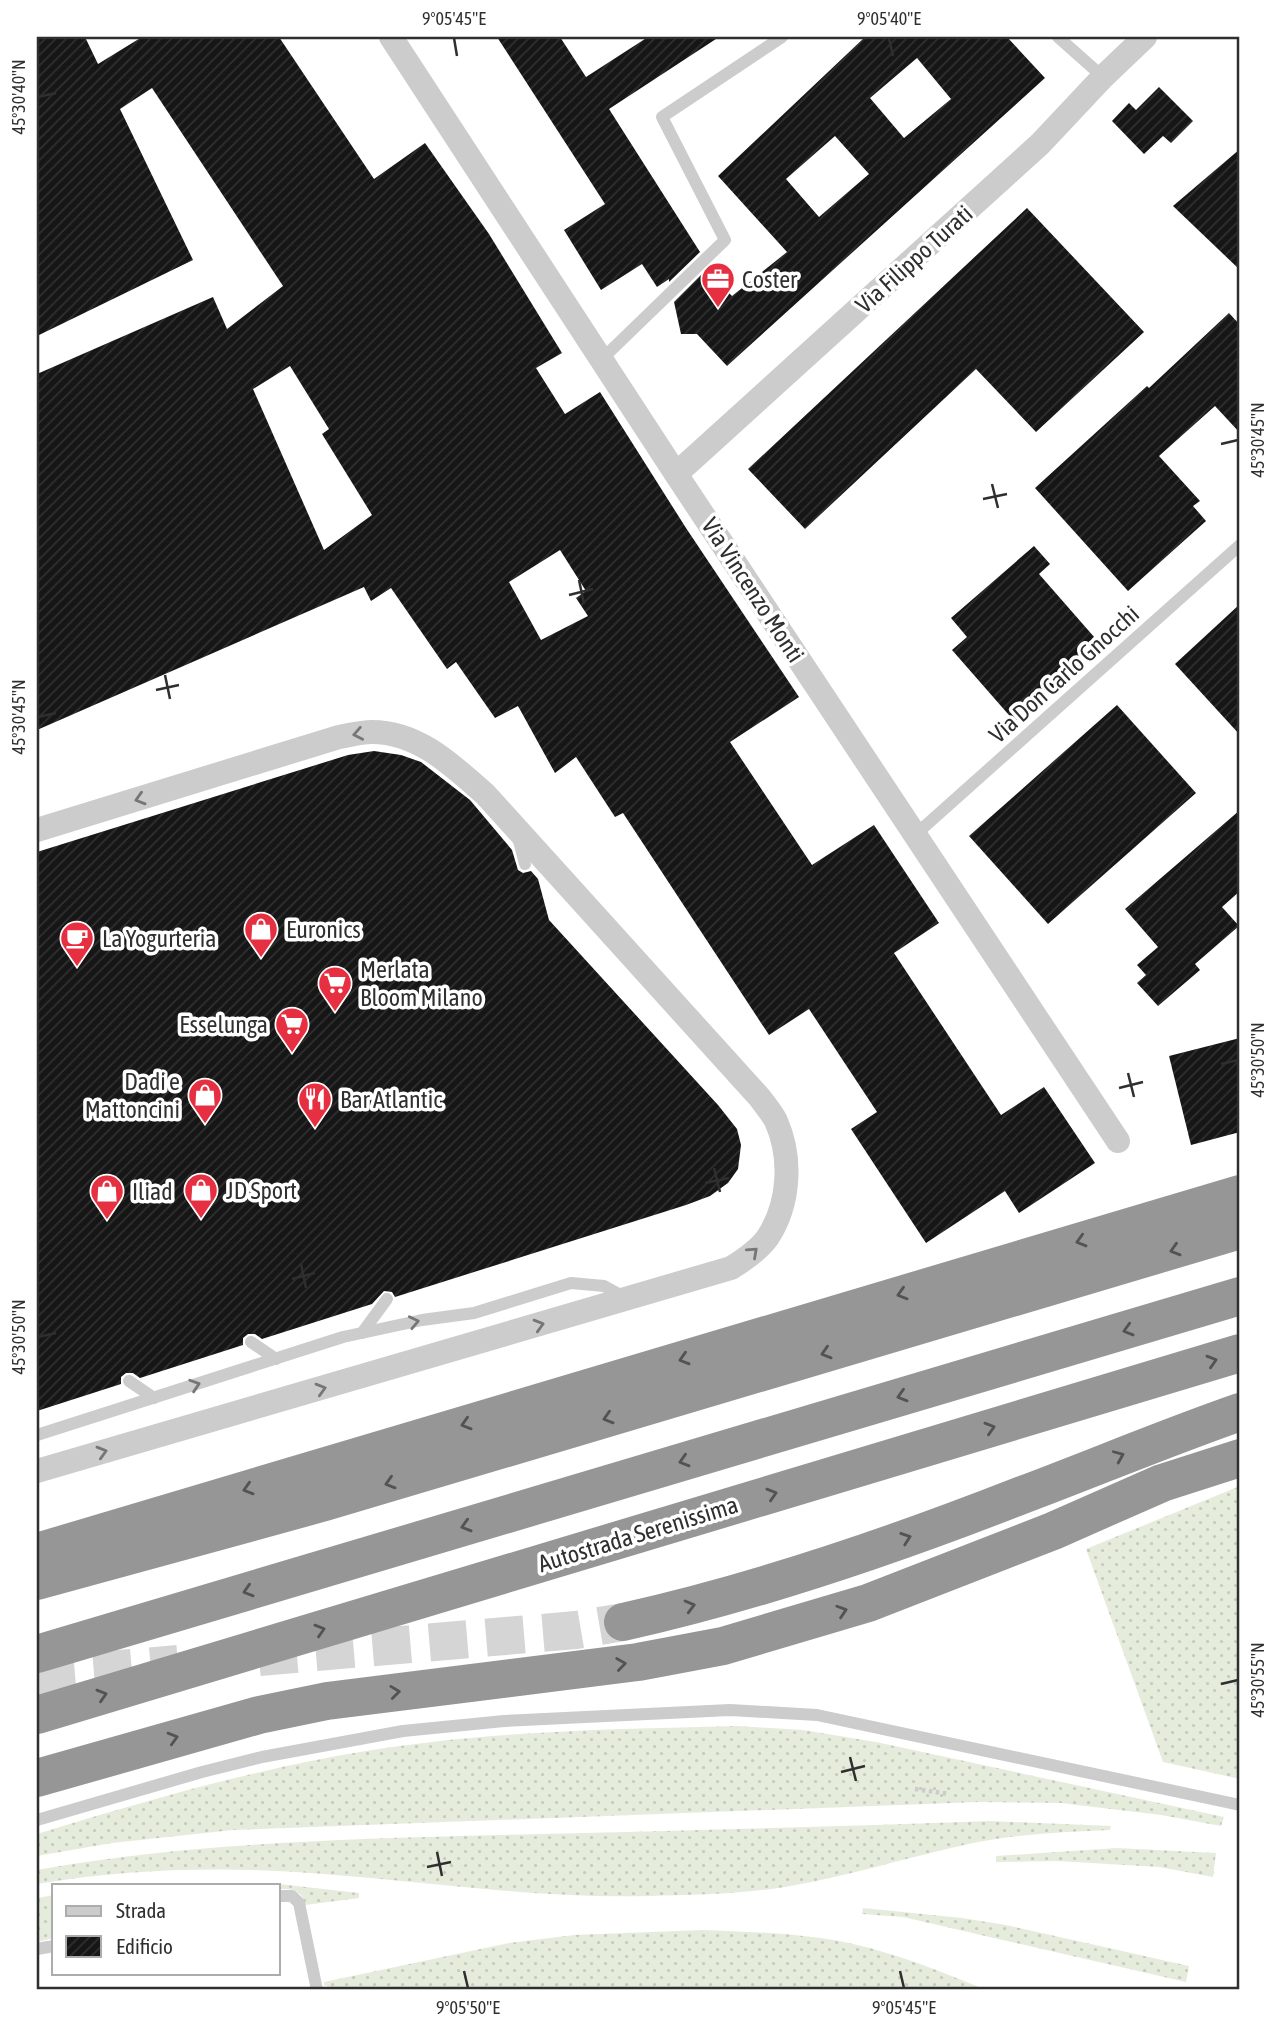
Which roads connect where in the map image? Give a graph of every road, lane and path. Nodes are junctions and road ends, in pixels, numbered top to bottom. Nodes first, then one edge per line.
1 (391, 37) edge
2 (782, 37) edge
3 (1058, 37) edge
4 (1145, 37) edge
5 (1102, 76) junction
6 (602, 359) junction
7 (676, 474) junction
8 (1240, 545) edge
9 (516, 828) junction
10 (37, 830) edge
11 (915, 835) junction
12 (525, 864) dead end
13 (1118, 1141) dead end
14 (1240, 1194) edge
15 (1240, 1230) edge
16 (1240, 1296) edge
17 (387, 1299) dead end
18 (629, 1299) junction
19 (362, 1333) junction
20 (251, 1342) dead end
21 (1240, 1353) edge
22 (276, 1359) junction
23 (129, 1381) dead end
24 (154, 1398) junction
25 (1240, 1412) edge
26 (37, 1435) edge
27 (1240, 1438) edge
28 (1240, 1458) edge
29 (37, 1471) edge
30 (325, 1503) junction
31 (37, 1552) edge
32 (939, 1575) junction
33 (37, 1581) edge
34 (37, 1597) edge
35 (623, 1622) tunnel mouth
36 (37, 1654) edge
37 (37, 1715) edge
38 (37, 1778) edge
39 (915, 1789) dead end
40 (949, 1794) dead end
41 (1240, 1805) edge
42 (37, 1820) edge
43 (280, 1896) edge
44 (317, 1990) edge

1 - 6 street, Via Vincenzo Monti
2 - 6 lane
3 - 5 lane
4 - 5 street, Via Filippo Turati
5 - 7 street, Via Filippo Turati
6 - 7 street, Via Vincenzo Monti
7 - 11 street, Via Vincenzo Monti
8 - 11 lane, Via Don Carlo Gnocchi
9 -> 10 street
9 - 12 lane
18 -> 9 street
11 - 13 street, Via Vincenzo Monti
14 -> 31 highway
15 -> 30 highway
16 -> 36 highway
17 - 19 lane
19 -> 18 lane
29 -> 18 street
19 - 22 lane
20 - 22 lane
37 -> 21 highway, Autostrada Serenissima
24 -> 22 lane
23 - 24 lane
24 - 26 lane
35 -> 25 highway
27 - 32 highway
28 - 32 highway
30 - 33 highway
30 - 34 highway
38 -> 32 highway
39 - 40 path
41 - 42 lane
43 - 44 lane

